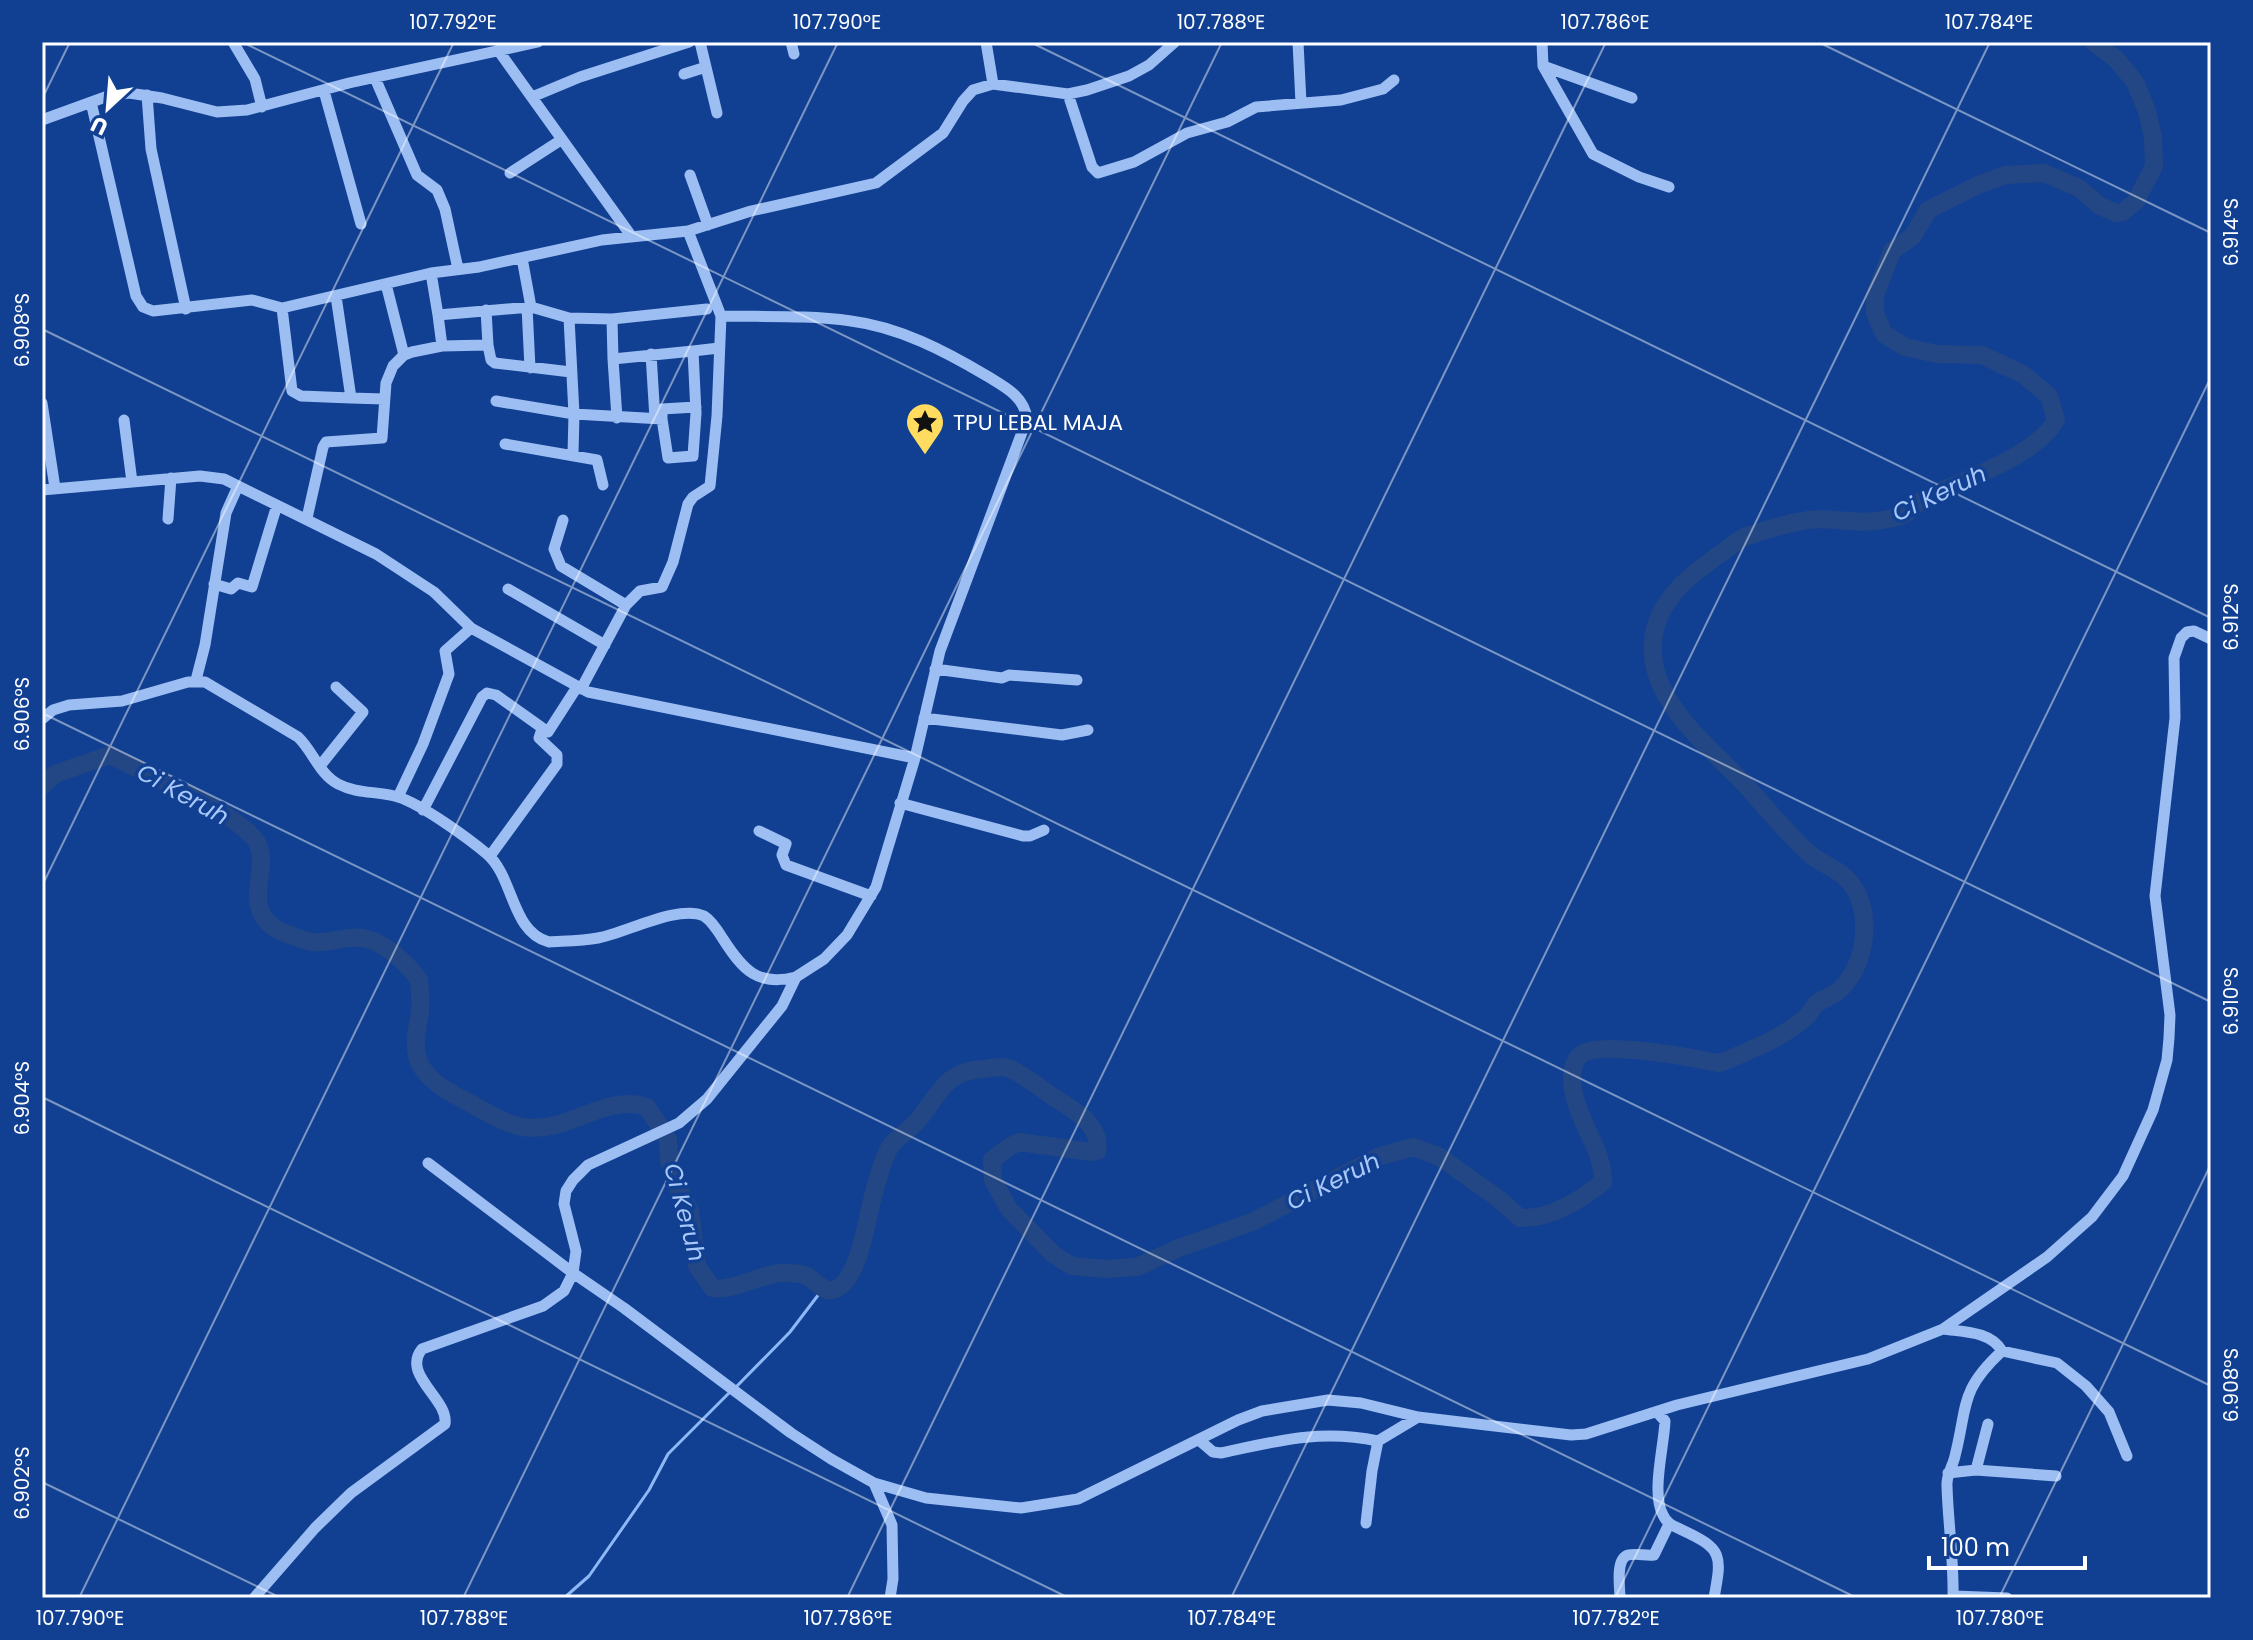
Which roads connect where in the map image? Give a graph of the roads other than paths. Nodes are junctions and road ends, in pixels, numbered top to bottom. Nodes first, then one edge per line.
1 (233, 42) edge
2 (538, 42) edge
3 (689, 42) edge
4 (700, 42) edge
5 (986, 42) edge
6 (1175, 42) edge
7 (1298, 42) edge
8 (1542, 42) edge
9 (498, 50) junction
10 (1543, 66) junction
11 (706, 67) junction
12 (684, 74) dead end
13 (375, 78) junction
14 (1394, 80) dead end
15 (993, 84) junction
16 (324, 91) junction
17 (1068, 94) junction
18 (147, 95) junction
19 (532, 97) junction
20 (1632, 98) dead end
21 (91, 102) junction
22 (1301, 103) junction
23 (262, 107) junction
24 (717, 113) dead end
25 (42, 120) edge
26 (561, 140) junction
27 (510, 173) dead end
28 (690, 175) dead end
29 (1669, 187) dead end
30 (361, 224) dead end
31 (708, 225) junction
32 (688, 231) junction
33 (632, 237) junction
34 (522, 258) junction
35 (458, 269) junction
36 (431, 273) junction
37 (386, 284) junction
38 (336, 296) junction
39 (529, 307) junction
40 (282, 308) junction
41 (186, 309) junction
42 (707, 309) dead end
43 (486, 310) junction
44 (438, 315) junction
45 (721, 316) junction
46 (569, 318) junction
47 (612, 319) junction
48 (488, 345) junction
49 (442, 346) junction
50 (719, 348) junction
51 (693, 351) junction
52 (651, 354) junction
53 (404, 355) junction
54 (613, 359) junction
55 (530, 368) junction
56 (571, 372) junction
57 (351, 398) junction
58 (384, 399) junction
59 (496, 401) dead end
60 (42, 403) edge
61 (696, 407) junction
62 (574, 414) junction
63 (658, 414) junction
64 (617, 418) junction
65 (124, 420) dead end
66 (505, 444) dead end
67 (573, 454) junction
68 (171, 478) junction
69 (132, 482) junction
70 (603, 485) dead end
71 (238, 486) junction
72 (55, 488) junction
73 (42, 490) edge
74 (277, 505) junction
75 (307, 518) junction
76 (168, 519) dead end
77 (563, 520) dead end
78 (214, 584) junction
79 (508, 589) dead end
80 (626, 605) junction
81 (471, 628) junction
82 (2211, 639) edge
83 (605, 645) junction
84 (935, 669) junction
85 (196, 680) junction
86 (1077, 680) dead end
87 (336, 687) dead end
88 (579, 688) junction
89 (924, 718) junction
90 (42, 719) edge
91 (542, 729) junction
92 (1088, 730) dead end
93 (915, 758) junction
94 (320, 766) junction
95 (398, 797) junction
96 (900, 803) junction
97 (423, 810) junction
98 (1044, 830) dead end
99 (759, 831) dead end
100 (490, 856) junction
101 (871, 896) junction
102 (796, 977) junction
103 (428, 1163) dead end
104 (573, 1273) junction
105 (1943, 1329) junction
106 (2002, 1351) junction
107 (1657, 1412) junction
108 (1418, 1417) junction
109 (1988, 1424) dead end
110 (1199, 1440) junction
111 (1378, 1441) junction
112 (2127, 1456) dead end
113 (1976, 1470) junction
114 (1948, 1473) junction
115 (2056, 1476) dead end
116 (874, 1483) junction
117 (1366, 1523) dead end
118 (1669, 1524) junction
119 (1954, 1597) edge
120 (254, 1598) edge
121 (890, 1598) edge
122 (1620, 1598) edge
123 (1714, 1598) edge
124 (2007, 1598) edge

1 - 23 street
2 - 9 street
3 - 19 street
4 - 11 street
5 - 15 street
6 - 17 street
7 - 22 street
8 - 10 street
9 - 13 street
9 - 19 street
10 - 20 street
10 - 29 street
11 - 12 street
11 - 24 street
13 - 16 street
13 - 35 street
14 - 22 street
15 - 17 street
15 - 31 street
16 - 23 street
16 - 30 street
17 - 22 street
18 - 21 street
18 - 23 street
18 - 41 street
19 - 26 street
21 - 25 street
21 - 41 street
26 - 27 street
26 - 33 street
28 - 31 street
31 - 32 street
32 - 33 street
32 - 45 street
33 - 34 street
34 - 35 street
34 - 39 street
35 - 36 street
36 - 37 street
36 - 44 street
37 - 38 street
37 - 53 street
38 - 40 street
38 - 57 street
39 - 43 street
39 - 46 street
39 - 55 street
40 - 41 street
40 - 57 street
42 - 47 street
43 - 44 street
43 - 48 street
44 - 49 street
45 - 50 street
45 - 84 street
46 - 47 street
46 - 56 street
47 - 54 street
48 - 49 street
48 - 55 street
49 - 53 street
50 - 51 street
50 - 80 street
51 - 52 street
51 - 61 street
52 - 54 street
52 - 63 street
53 - 58 street
54 - 64 street
55 - 56 street
56 - 62 street
57 - 58 street
58 - 75 street
59 - 62 street
60 - 72 street
61 - 63 street
61 - 63 street
62 - 64 street
62 - 67 street
63 - 64 street
65 - 69 street
66 - 67 street
67 - 70 street
68 - 69 street
68 - 71 street
68 - 76 street
69 - 72 street
71 - 74 street
71 - 78 street
72 - 73 street
74 - 75 street
74 - 78 street
75 - 81 street
77 - 80 street
78 - 85 street
79 - 83 street
80 - 83 street
81 - 88 street
81 - 95 street
82 - 105 street
83 - 88 street
84 - 86 street
84 - 89 street
85 - 90 street
85 - 94 street
87 - 94 street
88 - 91 street
88 - 93 street
89 - 92 street
89 - 93 street
91 - 97 street
91 - 100 street
93 - 96 street
94 - 95 street
95 - 97 street
96 - 98 street
96 - 101 street
97 - 100 street
99 - 101 street
100 - 102 street
101 - 102 street
102 - 104 street
103 - 104 street
104 - 116 street
104 - 120 street
105 - 106 street
105 - 107 street
106 - 112 street
106 - 114 street
107 - 108 street
107 - 118 street
108 - 110 street
108 - 111 street
109 - 113 street
110 - 111 street
110 - 116 street
111 - 117 street
113 - 114 street
113 - 115 street
114 - 119 street
116 - 121 street
118 - 122 street
118 - 123 street
119 - 124 street

